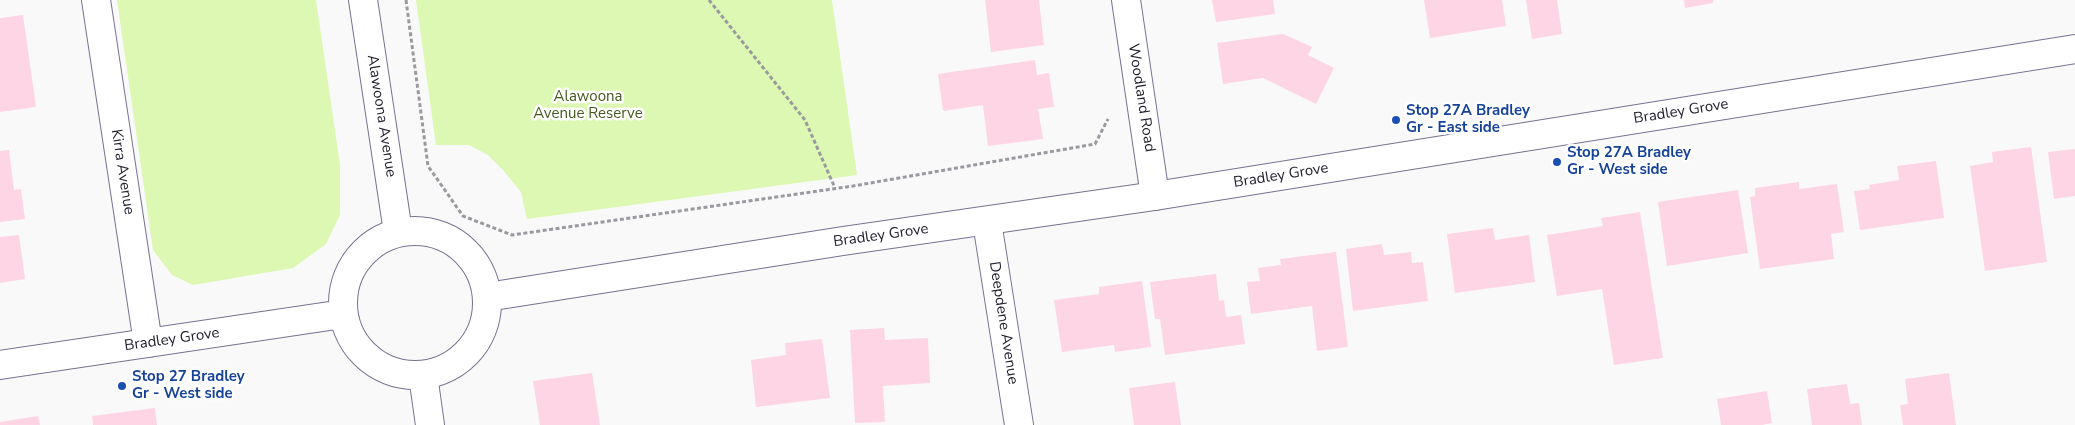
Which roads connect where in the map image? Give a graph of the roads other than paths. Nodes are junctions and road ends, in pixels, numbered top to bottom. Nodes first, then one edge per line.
1 (96, 0) edge
2 (363, 0) edge
3 (1126, 0) edge
4 (2075, 49) edge
5 (1155, 196) junction
6 (987, 222) junction
7 (398, 232) junction
8 (487, 298) junction
9 (343, 314) junction
10 (148, 343) junction
11 (0, 365) edge
12 (423, 375) junction
13 (430, 425) edge
14 (1019, 425) edge

1 - 10 street, Kirra Avenue
2 - 7 street, Alawoona Avenue
3 - 5 street, Woodland Road
4 - 5 street, Bradley Grove
5 - 6 street, Bradley Grove
6 - 8 street, Bradley Grove
6 - 14 street, Deepdene Avenue
7 - 8 street
7 - 9 street
8 - 12 street
9 - 10 street, Bradley Grove
9 - 12 street
10 - 11 street, Bradley Grove
12 - 13 street

